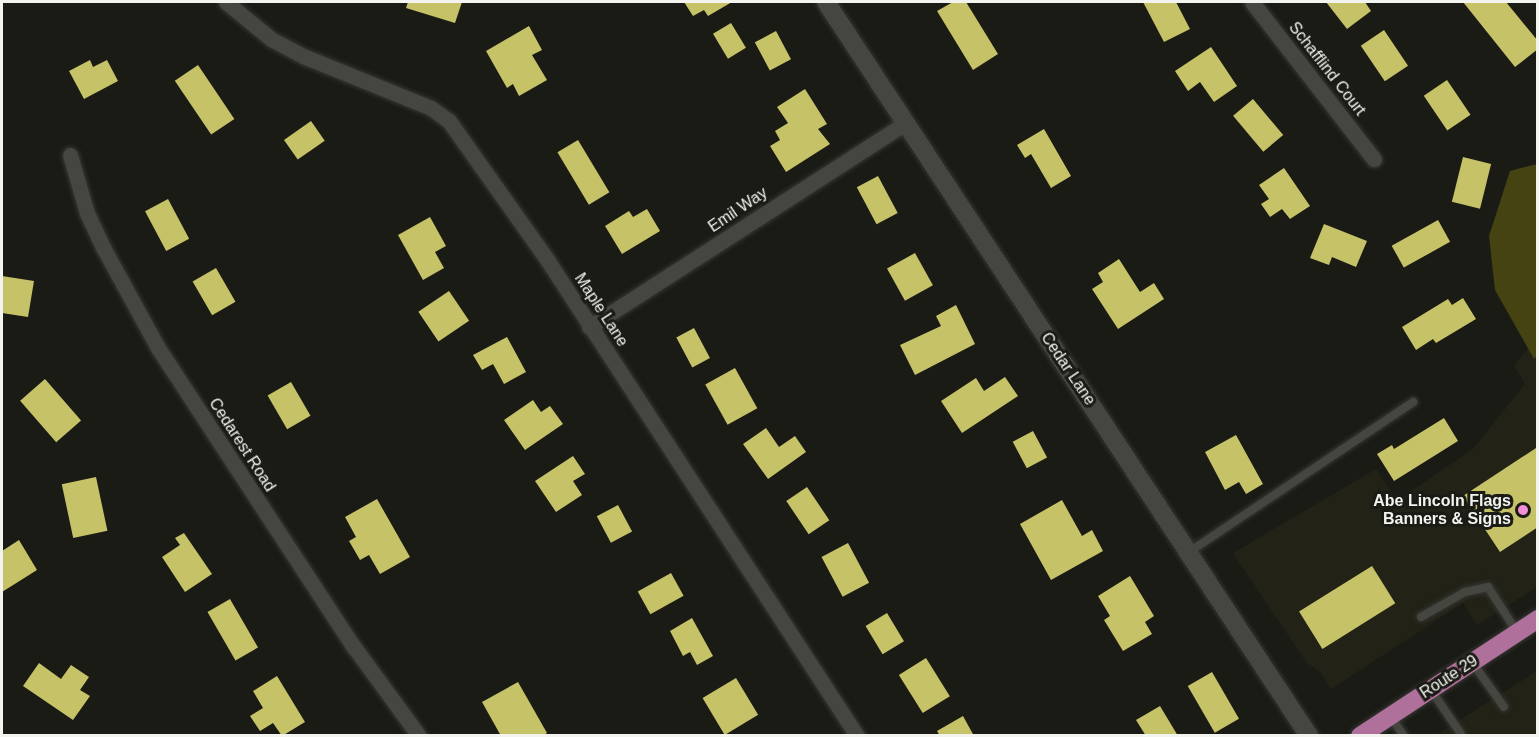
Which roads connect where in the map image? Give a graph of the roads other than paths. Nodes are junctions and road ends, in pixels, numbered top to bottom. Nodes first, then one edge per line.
1 (226, 2) edge
2 (826, 2) edge
3 (1252, 2) edge
4 (906, 123) junction
5 (70, 155) dead end
6 (1374, 159) dead end
7 (589, 327) junction
8 (1413, 402) dead end
9 (1189, 552) junction
10 (1421, 617) dead end
11 (1538, 619) edge
12 (1517, 633) junction
13 (1472, 662) junction
14 (1431, 689) junction
15 (1504, 707) dead end
16 (1390, 716) junction
17 (1461, 734) dead end
18 (419, 735) edge
19 (858, 735) edge
20 (1309, 735) edge
21 (1360, 735) edge
22 (1404, 735) edge

1 - 7 street, Maple Lane
2 - 4 main road, Cedar Lane
3 - 6 street, Schafflind Court
4 - 7 street, Emil Way
4 - 9 main road, Cedar Lane
5 - 18 street, Cedarest Road
7 - 19 street, Maple Lane
8 - 9 lane
9 - 20 main road, Cedar Lane
10 - 12 lane
11 - 12 main road, Route 29
12 - 13 main road, Route 29
13 - 14 main road, Route 29
13 - 15 lane
14 - 16 main road, Route 29
14 - 17 lane
16 - 21 main road, Route 29
16 - 22 lane

